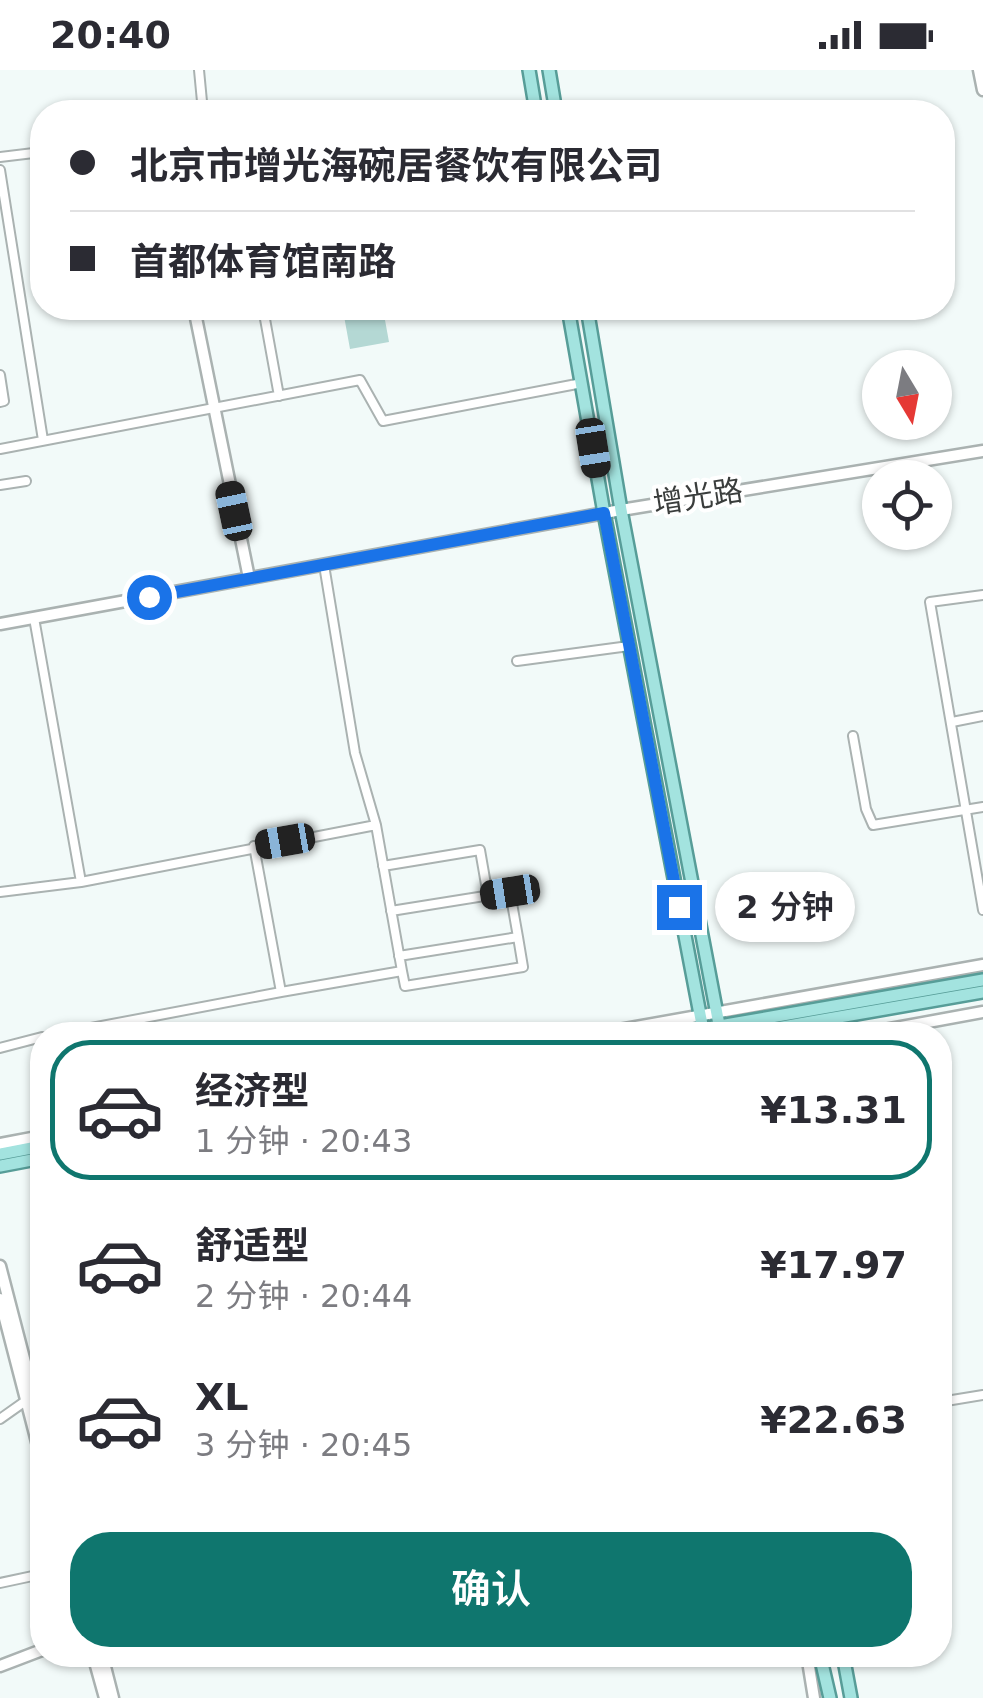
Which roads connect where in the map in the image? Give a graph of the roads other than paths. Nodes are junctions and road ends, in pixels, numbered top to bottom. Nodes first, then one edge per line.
1 (199, 70) edge
2 (529, 70) edge
3 (549, 70) edge
4 (979, 70) edge
5 (983, 90) edge
6 (200, 100) edge
7 (534, 100) edge
8 (554, 100) edge
9 (30, 153) edge
10 (0, 156) edge
11 (0, 170) edge
12 (196, 320) edge
13 (265, 320) edge
14 (570, 320) edge
15 (589, 320) edge
16 (0, 374) edge
17 (582, 384) junction
18 (279, 396) junction
19 (0, 402) edge
20 (212, 409) junction
21 (43, 440) junction
22 (0, 448) edge
23 (983, 451) edge
24 (26, 481) dead end
25 (0, 485) edge
26 (621, 510) junction
27 (604, 513) junction
28 (324, 565) junction
29 (249, 578) junction
30 (983, 595) edge
31 (34, 618) junction
32 (0, 624) edge
33 (629, 646) junction
34 (517, 661) dead end
35 (983, 716) edge
36 (952, 722) junction
37 (852, 736) dead end
38 (983, 807) edge
39 (965, 810) junction
40 (376, 825) junction
41 (254, 846) junction
42 (383, 866) junction
43 (979, 872) edge
44 (81, 882) junction
45 (0, 892) edge
46 (488, 896) junction
47 (983, 910) edge
48 (391, 911) junction
49 (518, 936) junction
50 (399, 956) junction
51 (983, 965) edge
52 (402, 971) junction
53 (983, 980) edge
54 (280, 992) junction
55 (983, 992) edge
56 (716, 1012) junction
57 (983, 1012) edge
58 (700, 1015) junction
59 (122, 1022) edge
60 (662, 1022) edge
61 (701, 1022) edge
62 (722, 1022) edge
63 (773, 1022) edge
64 (787, 1022) edge
65 (928, 1022) edge
66 (30, 1040) edge
67 (0, 1048) edge
68 (30, 1138) edge
69 (0, 1144) edge
70 (30, 1148) edge
71 (0, 1154) edge
72 (30, 1160) edge
73 (0, 1166) edge
74 (0, 1266) edge
75 (0, 1299) edge
76 (30, 1381) edge
77 (30, 1385) edge
78 (983, 1396) edge
79 (30, 1399) edge
80 (952, 1400) edge
81 (0, 1419) edge
82 (30, 1577) edge
83 (0, 1583) edge
84 (30, 1655) edge
85 (0, 1666) edge
86 (97, 1667) edge
87 (105, 1667) edge
88 (809, 1667) edge
89 (823, 1667) edge
90 (845, 1667) edge
91 (105, 1698) edge
92 (113, 1698) edge
93 (814, 1698) edge
94 (830, 1698) edge
95 (851, 1698) edge

1 - 6 street
2 - 7 main road
3 - 8 main road
4 - 5 street
9 - 10 street
11 - 21 street
12 - 20 street
13 - 18 street
14 - 17 main road
15 - 26 main road
16 - 19 street
17 - 18 street
17 - 27 main road
18 - 20 street
20 - 21 street
20 - 29 street
21 - 22 street
23 - 26 street, 增光路
24 - 25 street
26 - 27 street, 增光路
26 - 56 main road
27 - 28 street, 增光路
27 - 33 main road
28 - 29 street, 增光路
28 - 40 street
29 - 31 street, 增光路
30 - 36 street
31 - 32 street, 增光路
31 - 44 street
33 - 34 street
33 - 58 main road
35 - 36 street
36 - 39 street
37 - 39 street
38 - 39 street
39 - 43 street
40 - 41 street
40 - 42 street
41 - 44 street
41 - 54 street
42 - 46 street
42 - 48 street
43 - 47 street
44 - 45 street
46 - 48 street
46 - 49 street
48 - 50 street
49 - 50 street
49 - 52 street
50 - 52 street
51 - 56 street
52 - 54 street
53 - 63 main road
54 - 59 street
55 - 64 main road
56 - 58 street
56 - 62 main road
57 - 65 street
58 - 60 street
58 - 61 main road
66 - 67 street
68 - 69 street
70 - 71 main road
72 - 73 main road
74 - 76 street
75 - 77 street
78 - 80 street
79 - 81 street
82 - 83 street
84 - 85 street
86 - 91 street
87 - 92 street
88 - 93 street
89 - 94 main road
90 - 95 main road

